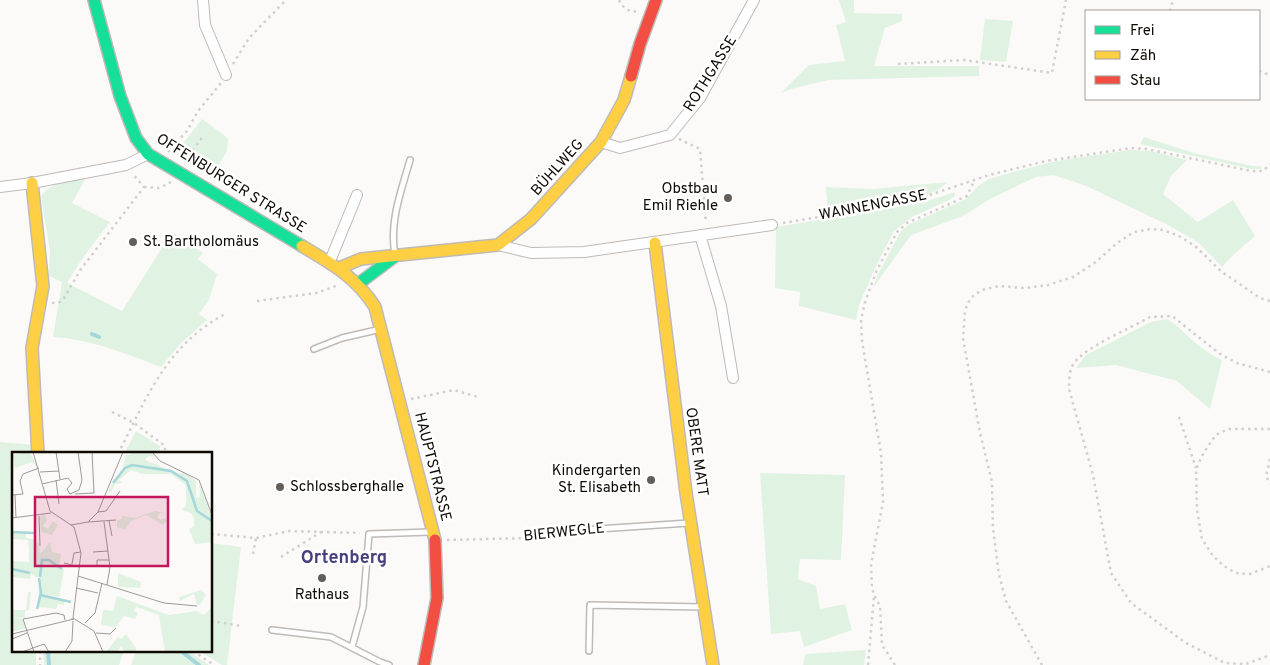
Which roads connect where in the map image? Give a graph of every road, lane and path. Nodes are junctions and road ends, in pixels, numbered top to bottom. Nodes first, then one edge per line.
1 (94, 0) edge
2 (203, 0) edge
3 (619, 0) edge
4 (656, 0) edge
5 (754, 0) edge
6 (1066, 0) edge
7 (642, 13) dead end
8 (898, 64) dead end
9 (226, 74) dead end
10 (670, 135) junction
11 (203, 136) dead end
12 (601, 142) junction
13 (148, 154) junction
14 (410, 160) dead end
15 (1270, 164) edge
16 (126, 165) junction
17 (178, 172) junction
18 (974, 181) junction
19 (32, 183) junction
20 (0, 187) edge
21 (144, 187) junction
22 (357, 195) dead end
23 (772, 225) joint
24 (700, 235) junction
25 (655, 242) junction
26 (498, 245) junction
27 (395, 256) junction
28 (334, 265) junction
29 (355, 282) junction
30 (41, 301) junction
31 (257, 301) dead end
32 (1270, 301) edge
33 (226, 314) dead end
34 (382, 329) junction
35 (314, 349) dead end
36 (1270, 372) edge
37 (733, 378) dead end
38 (478, 397) dead end
39 (400, 401) junction
40 (112, 412) dead end
41 (1179, 418) dead end
42 (134, 423) junction
43 (1270, 429) edge
44 (38, 452) edge
45 (119, 452) edge
46 (165, 452) edge
47 (1270, 459) edge
48 (1196, 469) junction
49 (1270, 484) edge
50 (692, 523) junction
51 (322, 531) junction
52 (552, 532) joint
53 (212, 534) edge
54 (369, 534) junction
55 (434, 536) junction
56 (256, 538) junction
57 (253, 554) dead end
58 (281, 557) dead end
59 (1270, 566) edge
60 (874, 595) junction
61 (705, 607) junction
62 (212, 621) edge
63 (241, 626) dead end
64 (272, 630) dead end
65 (352, 647) junction
66 (589, 651) dead end
67 (40, 652) edge
68 (194, 652) edge
69 (1270, 655) edge
70 (40, 665) edge
71 (214, 665) edge
72 (389, 665) edge
73 (424, 665) edge
74 (713, 665) edge
75 (868, 665) edge
76 (894, 665) edge
77 (1042, 665) edge

1 - 13 street, OFFENBURGER STRASSE
2 - 9 street
3 - 7 path
4 - 12 street, BÜHLWEG
5 - 10 street, ROTHGASSE
6 - 8 path
10 - 12 street
10 - 24 path
11 - 17 path
12 - 26 street, BÜHLWEG
13 - 16 street
13 - 17 street, OFFENBURGER STRASSE
14 - 27 lane
15 - 18 path, WANNENGASSE
16 - 19 street
16 - 21 path
17 - 21 path
17 - 28 street, OFFENBURGER STRASSE
18 - 23 path, WANNENGASSE
18 - 60 path
19 - 20 street
19 - 30 street
21 - 30 path
22 - 28 street
23 - 24 street
24 - 25 street
24 - 37 street
25 - 26 street
25 - 50 street, OBERE MATT
26 - 27 street
27 - 28 street
27 - 29 street
28 - 29 street, OFFENBURGER STRASSE
29 - 31 path
29 - 34 street, HAUPTSTRASSE
30 - 44 street
32 - 77 path
33 - 42 path
34 - 35 lane
34 - 39 street, HAUPTSTRASSE
36 - 69 path
38 - 39 path
39 - 55 street, HAUPTSTRASSE
40 - 42 path
41 - 48 path
42 - 45 path
42 - 46 path
43 - 48 path
47 - 49 path
48 - 59 path
50 - 52 lane, BIERWEGLE
50 - 61 street, OBERE MATT
51 - 54 path
51 - 56 path
51 - 58 path
52 - 55 path, BIERWEGLE
53 - 56 path
54 - 55 lane
54 - 65 lane
55 - 73 street, HAUPTSTRASSE
56 - 57 path
60 - 75 path
60 - 76 path
61 - 66 lane
61 - 74 street, OBERE MATT
62 - 63 path
64 - 65 lane
65 - 72 lane
67 - 70 path
68 - 71 path

